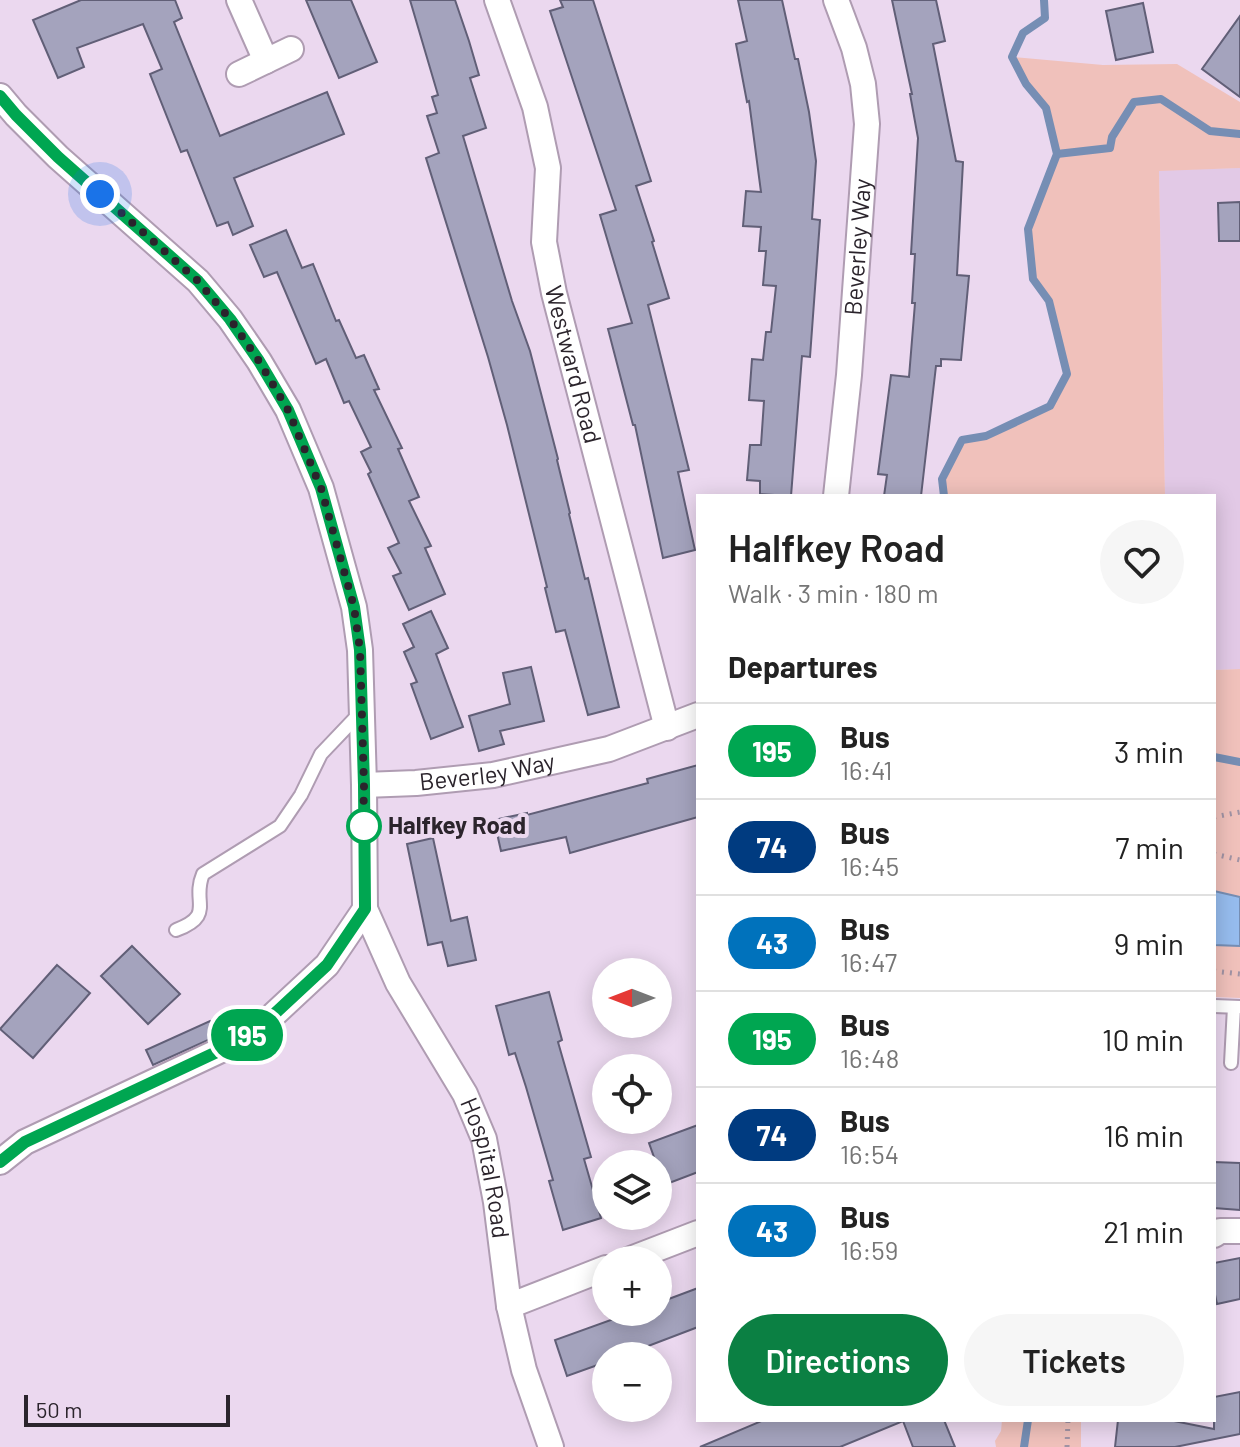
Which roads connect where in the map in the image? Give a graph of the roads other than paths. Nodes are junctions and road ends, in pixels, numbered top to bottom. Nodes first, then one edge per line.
1 (239, 0) edge
2 (497, 0) edge
3 (836, 0) edge
4 (291, 49) dead end
5 (266, 61) junction
6 (239, 74) dead end
7 (0, 96) edge
8 (836, 494) edge
9 (362, 710) junction
10 (696, 716) edge
11 (667, 728) junction
12 (364, 785) junction
13 (365, 909) junction
14 (176, 930) dead end
15 (1216, 1006) edge
16 (1237, 1007) edge
17 (1231, 1063) dead end
18 (0, 1162) edge
19 (1240, 1231) edge
20 (696, 1234) edge
21 (1216, 1234) edge
22 (664, 1246) edge
23 (592, 1273) edge
24 (509, 1306) junction
25 (551, 1447) edge

1 - 5 street
2 - 11 street, Westward Road
3 - 8 street, Beverley Way
4 - 5 street
5 - 6 street
7 - 9 street
9 - 12 street
9 - 14 lane
10 - 11 street, Beverley Way
11 - 12 street, Beverley Way
12 - 13 street
13 - 18 street
13 - 24 street, Hospital Road
15 - 16 lane
16 - 17 lane
19 - 21 street
20 - 22 street
23 - 24 street
24 - 25 street, Hospital Road

